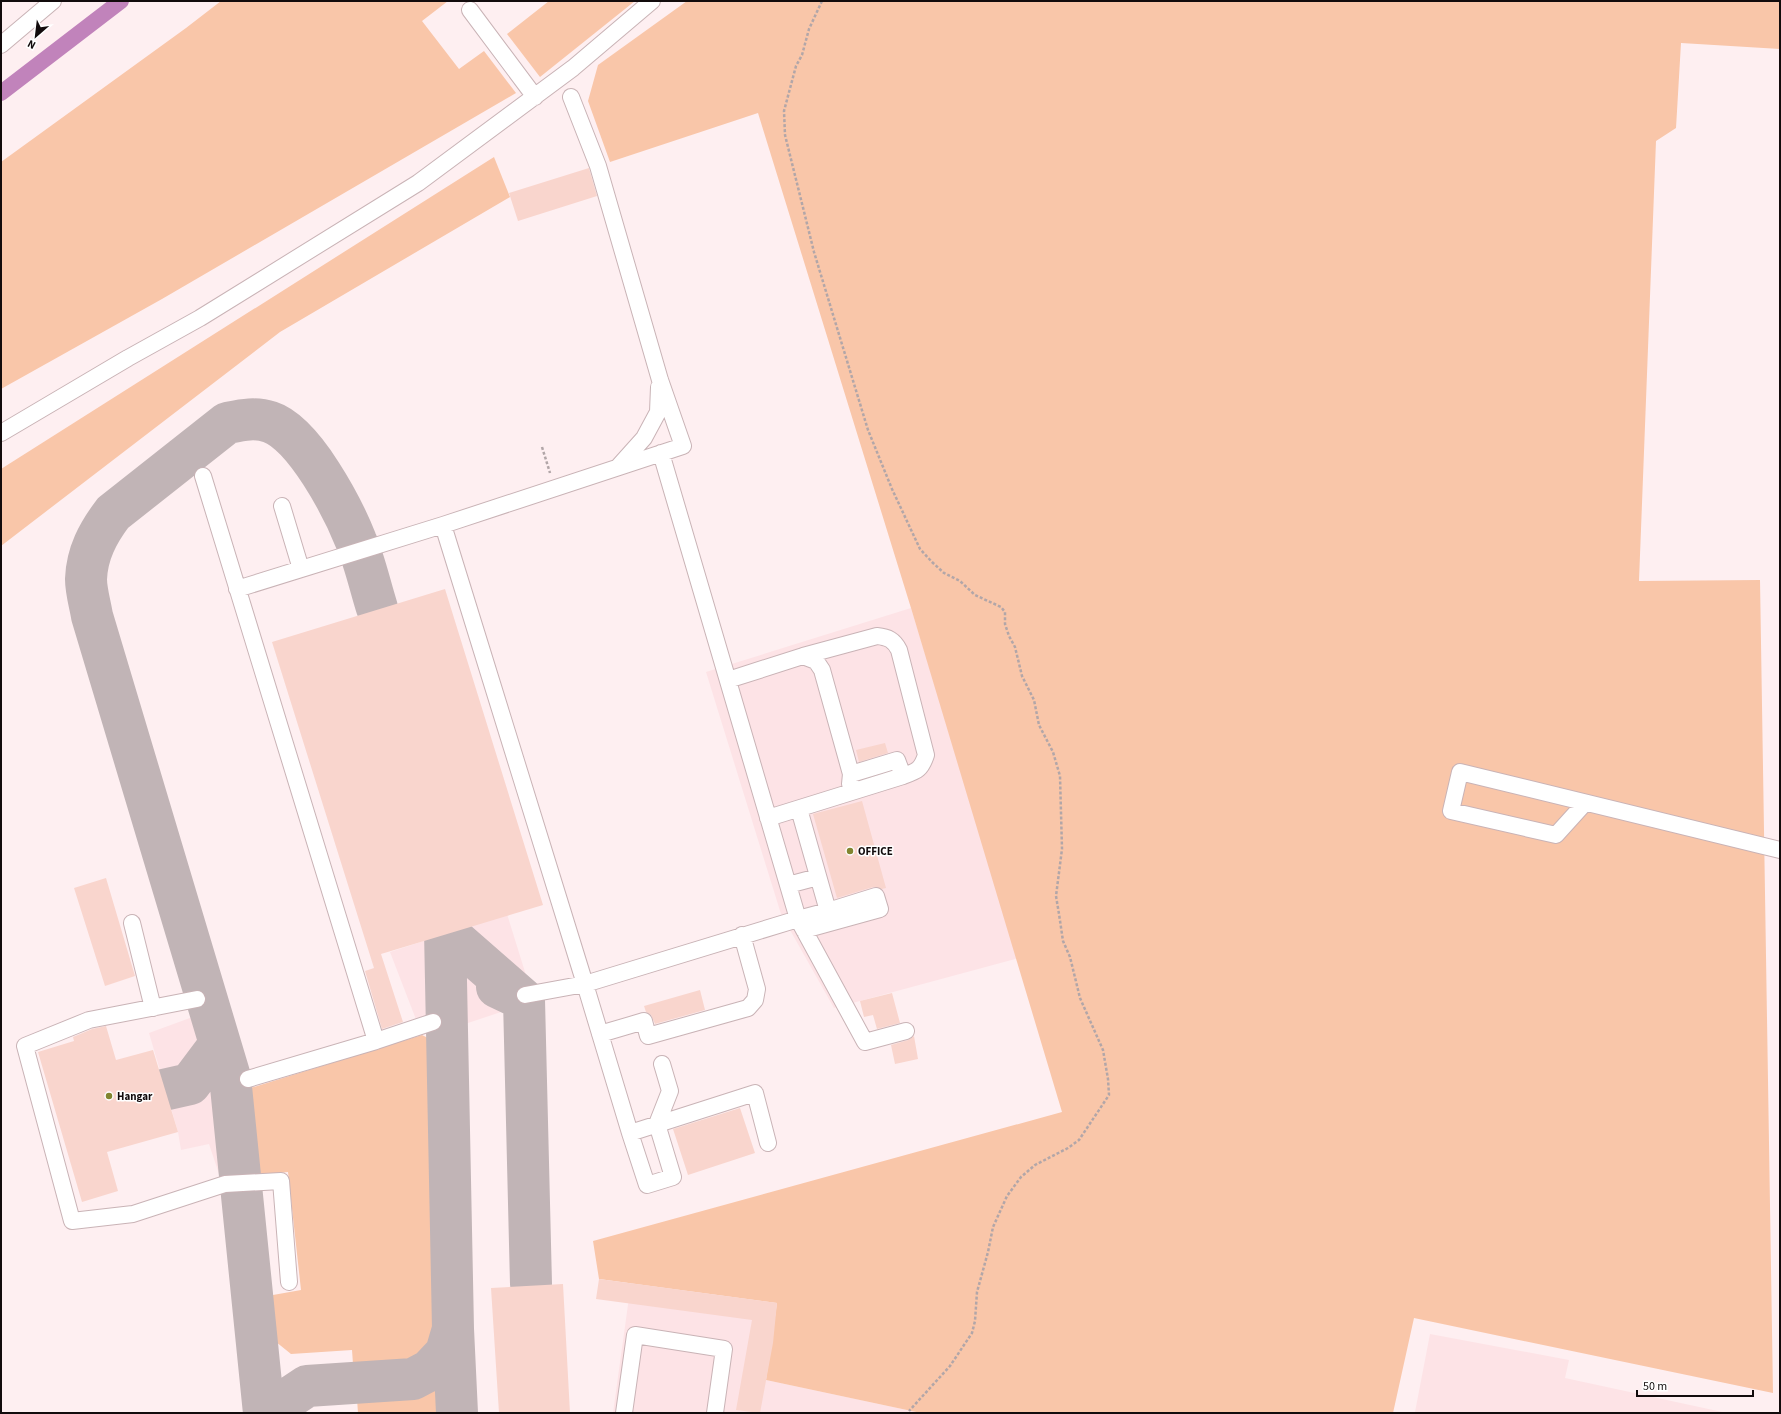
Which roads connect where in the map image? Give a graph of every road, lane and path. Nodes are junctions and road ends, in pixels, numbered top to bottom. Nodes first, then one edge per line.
1 (53, 1) edge
2 (652, 1) edge
3 (822, 1) edge
4 (470, 10) dead end
5 (1, 45) edge
6 (573, 68) junction
7 (540, 93) junction
8 (571, 97) junction
9 (660, 380) junction
10 (1, 433) edge
11 (542, 447) dead end
12 (661, 453) junction
13 (617, 468) junction
14 (556, 471) dead end
15 (203, 476) dead end
16 (282, 506) dead end
17 (443, 525) junction
18 (301, 569) junction
19 (238, 589) junction
20 (803, 656) junction
21 (728, 680) junction
22 (851, 774) junction
23 (903, 776) junction
24 (841, 796) junction
25 (1585, 803) junction
26 (798, 809) junction
27 (768, 818) junction
28 (1780, 850) edge
29 (818, 877) junction
30 (788, 885) junction
31 (828, 911) junction
32 (132, 923) dead end
33 (801, 924) junction
34 (742, 935) junction
35 (585, 984) junction
36 (525, 995) dead end
37 (197, 999) dead end
38 (153, 1008) junction
39 (433, 1022) dead end
40 (906, 1031) dead end
41 (600, 1034) junction
42 (376, 1041) junction
43 (662, 1064) dead end
44 (248, 1079) dead end
45 (657, 1124) junction
46 (630, 1133) junction
47 (768, 1143) dead end
48 (289, 1282) dead end
49 (909, 1411) dead end
50 (624, 1413) edge
51 (715, 1413) edge

1 - 5 street
2 - 6 street
3 - 49 path
4 - 7 street
6 - 7 street
6 - 8 street
7 - 8 street
7 - 10 street
8 - 9 street
9 - 12 street
9 - 13 street
11 - 14 path
12 - 13 street
12 - 21 street
13 - 17 street
15 - 19 street
16 - 18 street
17 - 18 street
17 - 35 street
18 - 19 street
19 - 42 street
20 - 21 street
20 - 22 street
20 - 23 street
21 - 27 street
22 - 23 street
22 - 24 street
23 - 24 street
24 - 26 street
25 - 25 street
25 - 28 street
26 - 27 street
26 - 29 street
27 - 30 street
29 - 30 street
29 - 31 street
30 - 33 street
31 - 33 street
31 - 33 street
32 - 38 street
33 - 34 street
33 - 40 street
34 - 35 street
34 - 41 street
35 - 36 street
35 - 41 street
37 - 38 street
38 - 48 street
39 - 42 street
41 - 46 street
42 - 44 street
43 - 45 street
45 - 46 street
45 - 46 street
45 - 47 street
50 - 51 street

